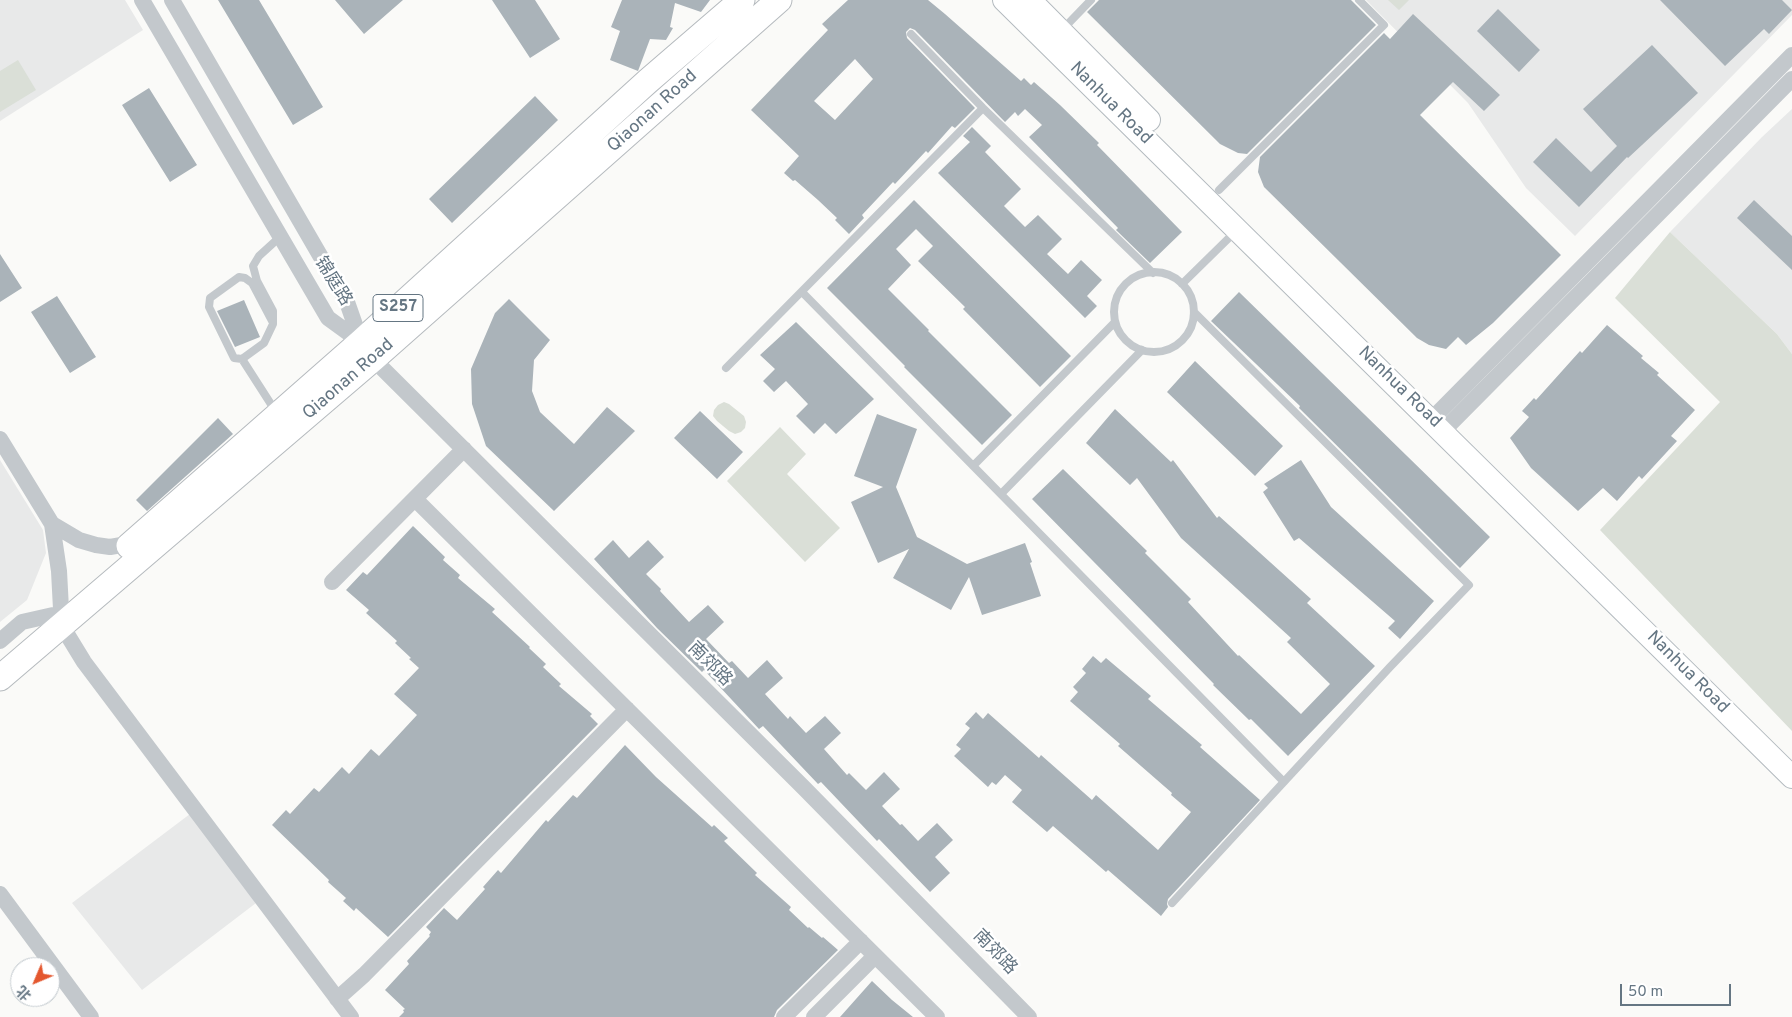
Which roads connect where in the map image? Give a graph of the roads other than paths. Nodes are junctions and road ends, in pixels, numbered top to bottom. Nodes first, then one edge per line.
1 (142, 0) edge
2 (172, 0) edge
3 (742, 0) edge
4 (779, 0) edge
5 (1004, 0) edge
6 (1030, 0) edge
7 (1091, 0) edge
8 (1359, 0) edge
9 (1060, 31) junction
10 (910, 34) dead end
11 (1792, 55) edge
12 (1792, 79) edge
13 (983, 108) junction
14 (1219, 190) junction
15 (1238, 230) junction
16 (280, 236) junction
17 (1153, 273) junction
18 (1182, 284) junction
19 (802, 292) junction
20 (1194, 312) junction
21 (272, 321) junction
22 (1115, 322) junction
23 (1142, 350) junction
24 (367, 351) junction
25 (242, 359) junction
26 (726, 368) dead end
27 (278, 415) junction
28 (1442, 420) junction
29 (0, 438) edge
30 (464, 449) junction
31 (973, 466) junction
32 (1001, 494) junction
33 (415, 499) junction
34 (52, 524) junction
35 (133, 543) junction
36 (332, 582) dead end
37 (59, 617) junction
38 (16, 647) edge
39 (0, 660) edge
40 (0, 678) edge
41 (0, 690) edge
42 (627, 709) junction
43 (1792, 758) edge
44 (1792, 777) edge
45 (1284, 782) junction
46 (0, 894) edge
47 (1172, 903) dead end
48 (861, 941) junction
49 (875, 956) junction
50 (337, 999) junction
51 (91, 1017) edge
52 (351, 1017) edge
53 (784, 1017) edge
54 (814, 1017) edge
55 (937, 1017) edge
56 (1029, 1017) edge

1 - 16 street, 锦庭路
2 - 24 street, 锦庭路
3 - 24 main road, Qiaonan Road / S257
4 - 24 main road, Qiaonan Road / S257
5 - 15 street, Nanhua Road
6 - 9 street, Nanhua Road
7 - 9 lane
8 - 14 lane
9 - 14 street, Nanhua Road
10 - 13 lane
11 - 28 street
12 - 28 street
13 - 17 lane
13 - 19 lane
14 - 28 street, Nanhua Road
15 - 18 lane
15 - 28 street, Nanhua Road
16 - 21 lane
16 - 24 street, 锦庭路
17 - 18 lane
17 - 22 lane
18 - 20 lane
19 - 26 lane
19 - 31 lane
20 - 23 lane
20 - 45 lane
21 - 25 lane
21 - 25 lane
22 - 23 lane
22 - 31 lane
23 - 32 lane
24 - 27 main road, Qiaonan Road / S257
24 - 30 street, 南郊路
24 - 37 main road, Qiaonan Road / S257
25 - 27 lane
27 - 35 main road, Qiaonan Road / S257
28 - 43 street, Nanhua Road
28 - 44 street, Nanhua Road
29 - 34 street
30 - 33 street
30 - 56 street, 南郊路
31 - 32 lane
32 - 45 lane
33 - 36 street
33 - 42 street
34 - 35 street
34 - 37 street
35 - 37 main road, Qiaonan Road / S257
37 - 38 main road, Qiaonan Road / S257
37 - 41 street
37 - 50 street
38 - 39 main road, S257
38 - 40 main road, S257
42 - 48 street
42 - 50 street
45 - 47 lane
46 - 51 street
48 - 49 street
48 - 53 street
49 - 54 street
49 - 55 street
50 - 52 street

